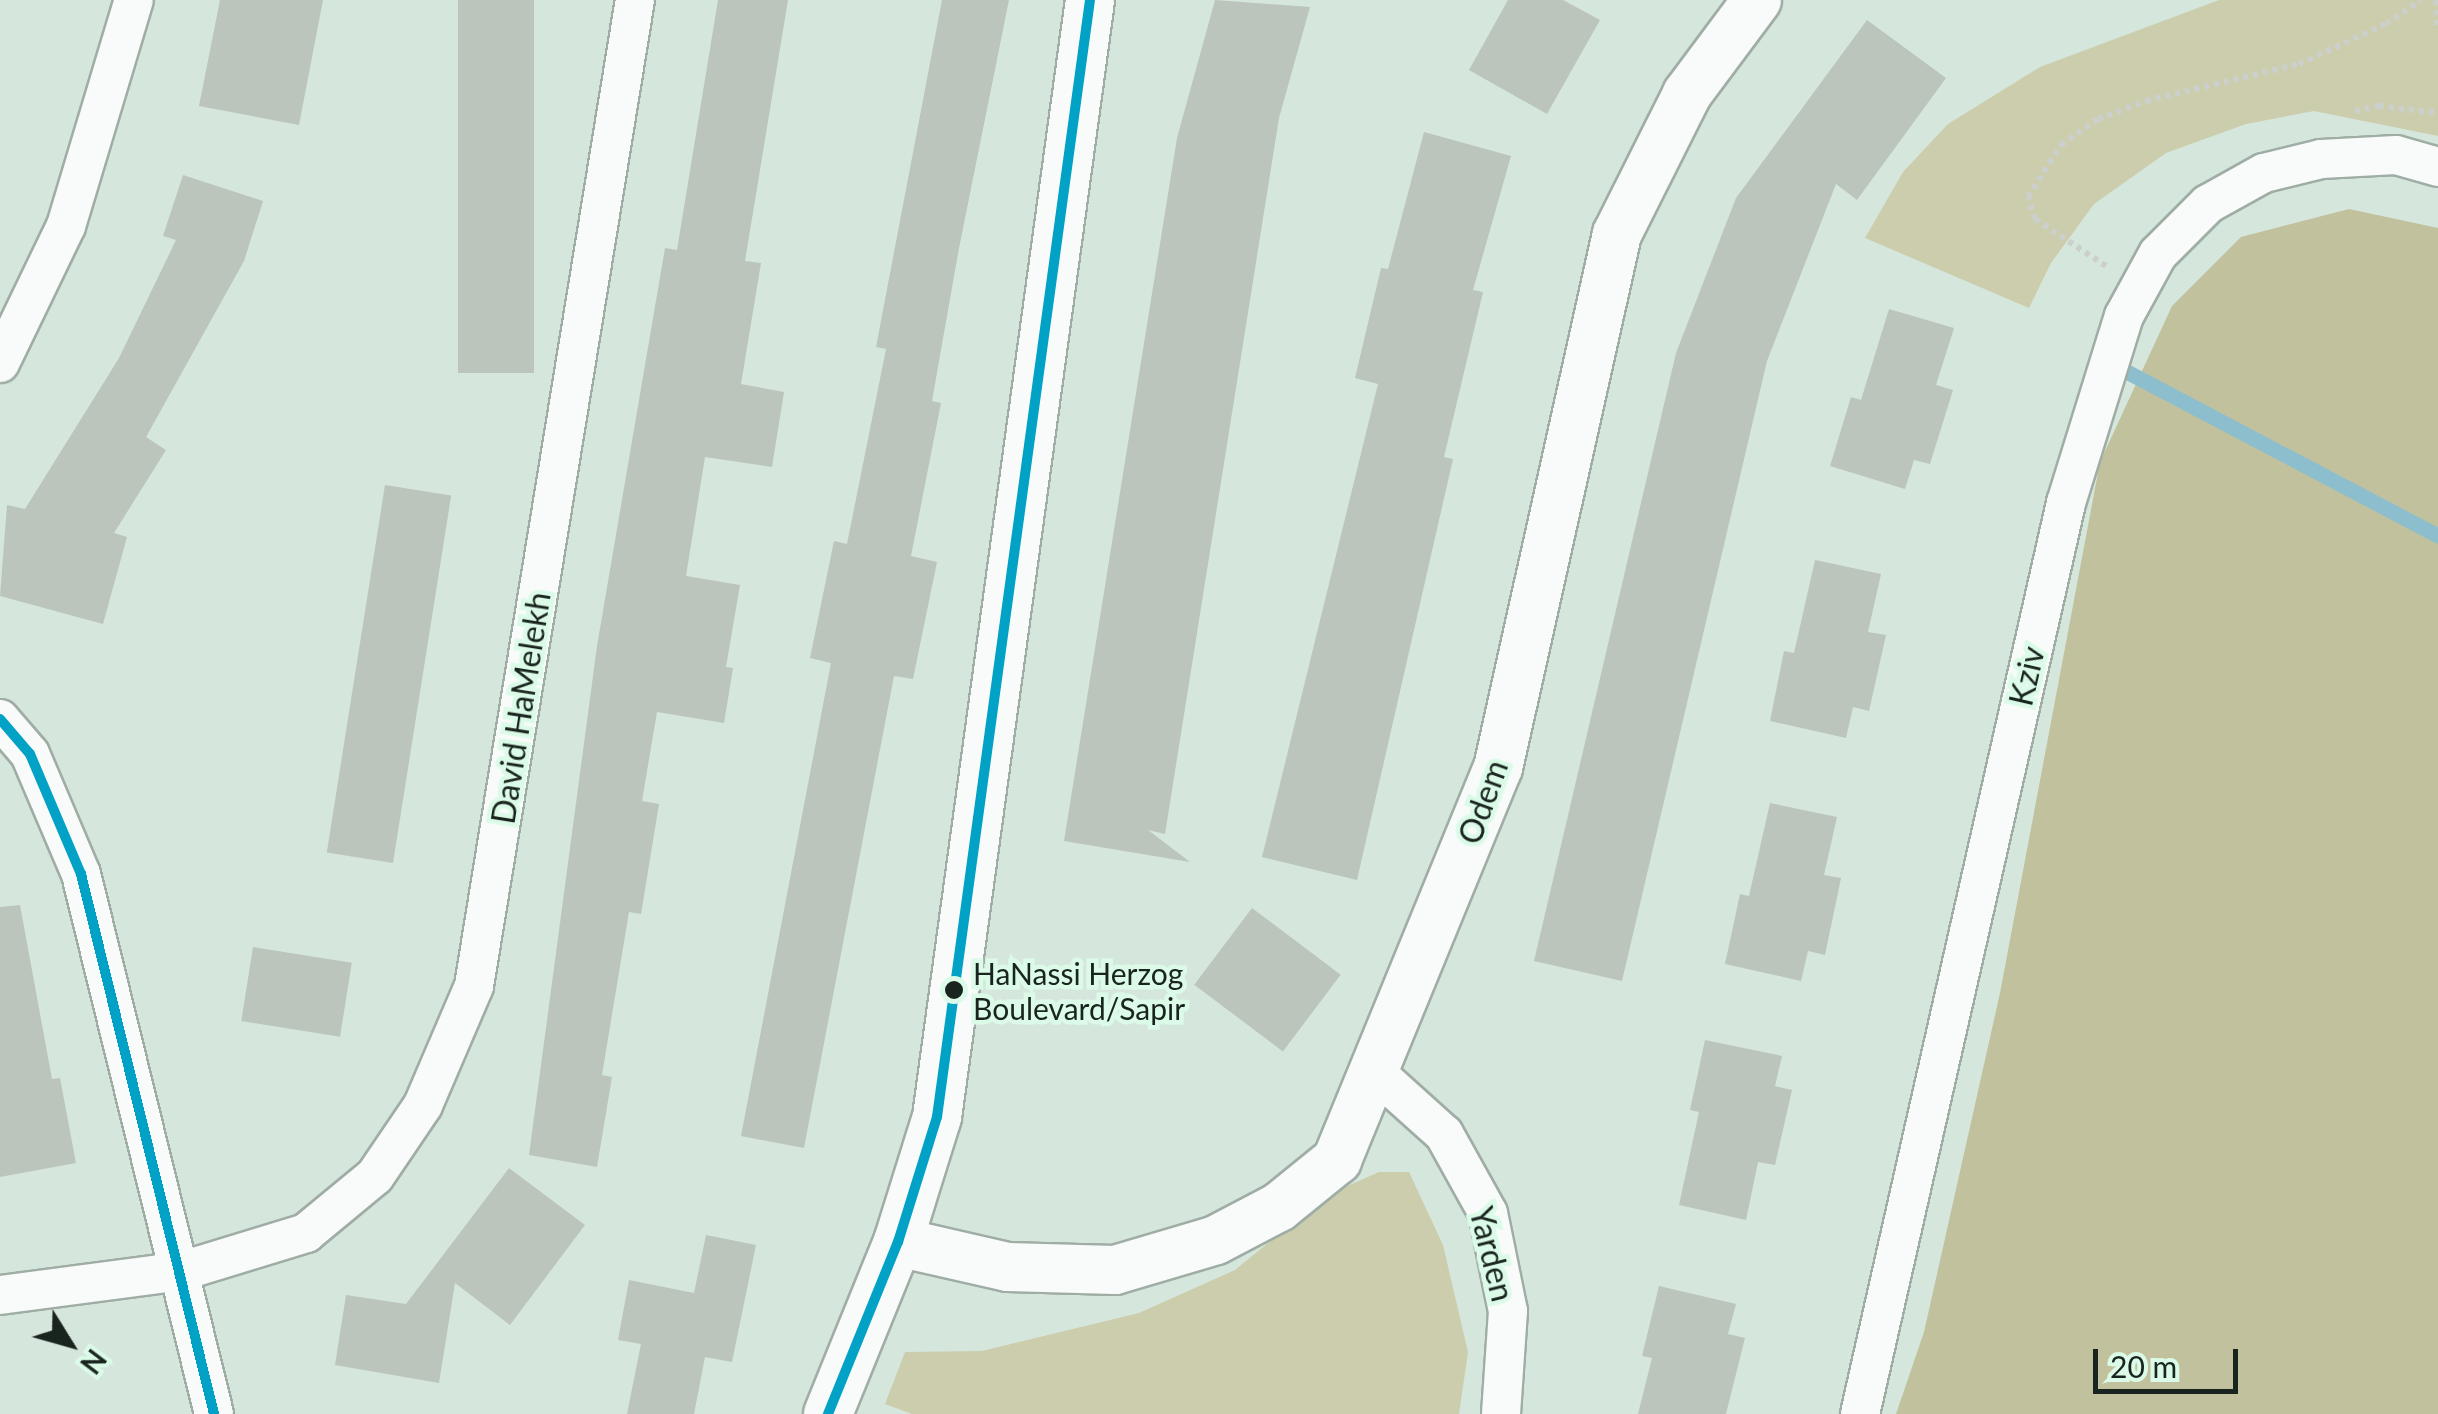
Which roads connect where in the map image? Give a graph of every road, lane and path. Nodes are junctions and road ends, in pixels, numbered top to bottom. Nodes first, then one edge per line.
1 (134, 0) edge
2 (636, 0) edge
3 (1090, 0) edge
4 (1757, 0) edge
5 (2421, 0) edge
6 (2436, 0) edge
7 (2438, 26) edge
8 (2438, 167) edge
9 (2141, 286) junction
10 (0, 363) edge
11 (0, 719) edge
12 (1376, 1073) junction
13 (898, 1242) junction
14 (182, 1271) junction
15 (0, 1295) edge
16 (214, 1414) edge
17 (828, 1414) edge
18 (1500, 1414) edge
19 (1860, 1414) edge

1 - 10 street
2 - 14 street, David HaMelekh
3 - 13 street
4 - 12 street, Odem
5 - 9 path
6 - 7 path
8 - 9 street, Kziv
9 - 19 street, Kziv
11 - 14 street
12 - 13 street, Odem
12 - 18 street, Yarden
13 - 17 street
14 - 15 street, David HaMelekh
14 - 16 street

